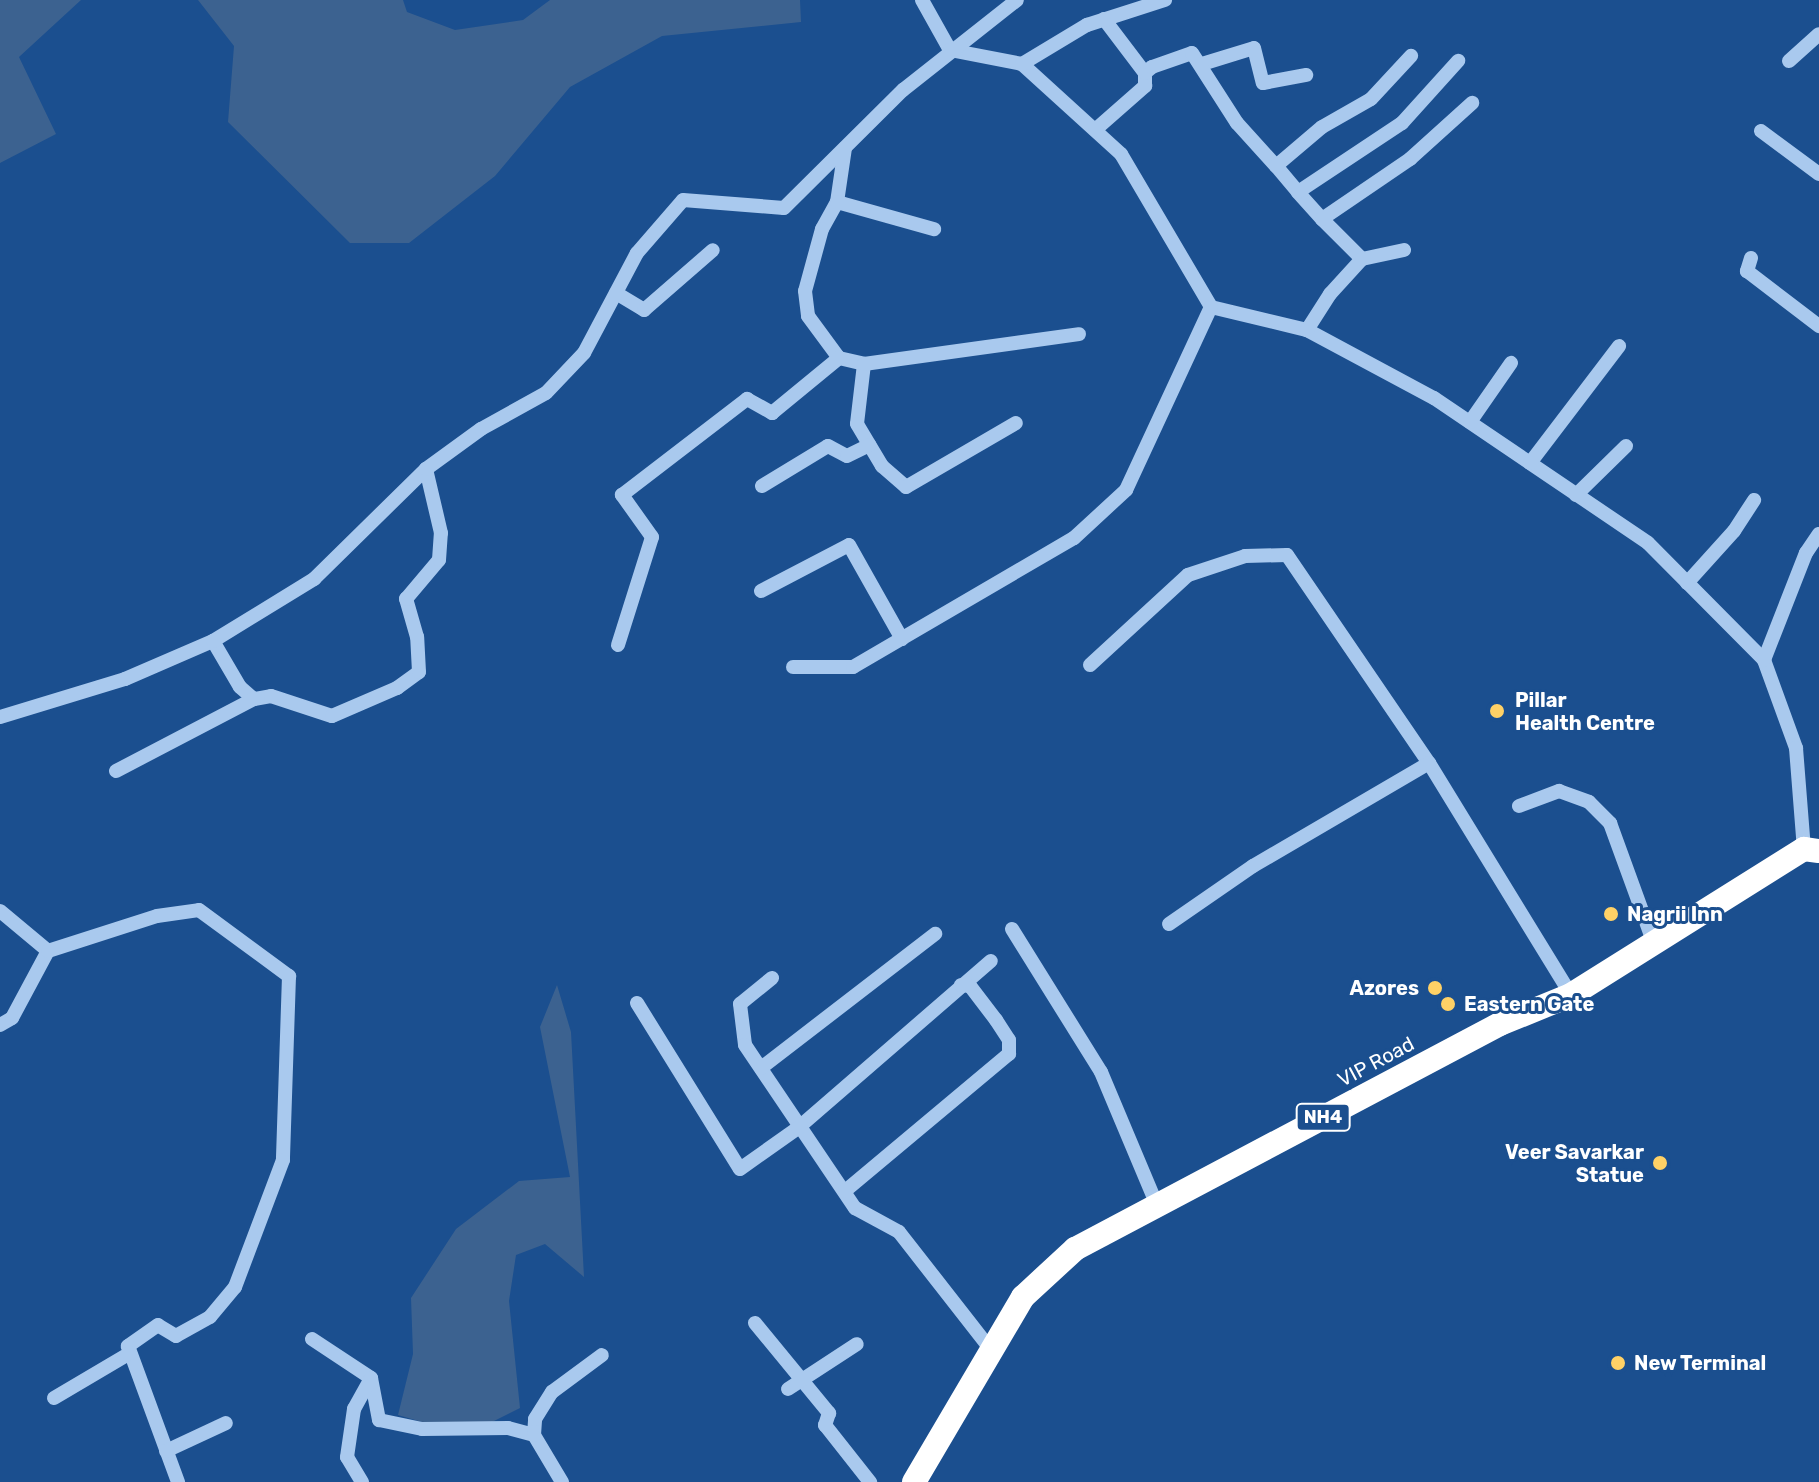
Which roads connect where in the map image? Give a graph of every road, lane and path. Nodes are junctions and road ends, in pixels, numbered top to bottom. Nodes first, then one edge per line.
1 (922, 0) edge
2 (1017, 0) edge
3 (1165, 0) edge
4 (1104, 19) junction
5 (1819, 34) edge
6 (950, 50) junction
7 (1411, 56) dead end
8 (1458, 61) dead end
9 (1789, 61) dead end
10 (1022, 64) junction
11 (1202, 64) junction
12 (1145, 73) junction
13 (1306, 75) dead end
14 (1472, 103) dead end
15 (1095, 130) junction
16 (1761, 131) dead end
17 (845, 147) junction
18 (1276, 166) junction
19 (1819, 174) edge
20 (1298, 192) junction
21 (837, 202) junction
22 (1322, 219) junction
23 (934, 229) dead end
24 (713, 250) dead end
25 (1404, 250) dead end
26 (1751, 258) dead end
27 (1362, 259) junction
28 (616, 293) junction
29 (1211, 307) junction
30 (1819, 326) edge
31 (1307, 330) junction
32 (1079, 334) dead end
33 (1619, 346) dead end
34 (839, 358) junction
35 (1511, 363) dead end
36 (864, 364) junction
37 (1470, 422) junction
38 (1016, 423) dead end
39 (870, 445) junction
40 (1626, 446) dead end
41 (1530, 463) junction
42 (426, 469) junction
43 (762, 486) dead end
44 (1576, 495) junction
45 (1754, 500) dead end
46 (1819, 534) edge
47 (1687, 583) junction
48 (761, 591) dead end
49 (902, 639) junction
50 (213, 641) junction
51 (618, 645) dead end
52 (1764, 660) junction
53 (1090, 665) dead end
54 (793, 667) dead end
55 (254, 699) junction
56 (0, 717) edge
57 (1429, 763) junction
58 (116, 771) dead end
59 (1519, 806) dead end
60 (1812, 850) edge
61 (0, 911) edge
62 (1169, 924) dead end
63 (1012, 929) dead end
64 (935, 934) dead end
65 (1653, 941) junction
66 (48, 951) junction
67 (991, 961) dead end
68 (772, 978) dead end
69 (961, 985) junction
70 (1571, 995) junction
71 (637, 1003) dead end
72 (6, 1022) edge
73 (0, 1039) edge
74 (761, 1068) junction
75 (798, 1128) junction
76 (845, 1191) junction
77 (1157, 1205) junction
78 (755, 1323) dead end
79 (312, 1339) dead end
80 (857, 1344) dead end
81 (992, 1351) junction
82 (130, 1353) junction
83 (602, 1355) dead end
84 (371, 1378) junction
85 (802, 1380) junction
86 (788, 1389) dead end
87 (54, 1398) dead end
88 (226, 1423) dead end
89 (534, 1435) junction
90 (166, 1451) junction
91 (178, 1482) edge
92 (362, 1482) edge
93 (562, 1482) edge
94 (870, 1482) edge
95 (914, 1482) edge

1 - 6 street
2 - 6 street
3 - 4 street
4 - 10 street
4 - 12 street
5 - 9 street
6 - 10 street
6 - 17 street
7 - 18 street
8 - 20 street
10 - 15 street
11 - 12 street
11 - 13 street
11 - 18 street
12 - 15 street
14 - 22 street
15 - 29 street
16 - 19 street
17 - 21 street
17 - 28 street
18 - 20 street
20 - 22 street
21 - 23 street
21 - 34 street
22 - 27 street
24 - 28 street
25 - 27 street
26 - 30 street
27 - 31 street
28 - 42 street
29 - 31 street
29 - 49 street
31 - 37 street
32 - 36 street
33 - 41 street
34 - 36 street
34 - 51 street
35 - 37 street
36 - 39 street
37 - 41 street
38 - 39 street
39 - 43 street
40 - 44 street
41 - 44 street
42 - 50 street
42 - 55 street
44 - 47 street
45 - 47 street
46 - 52 street
47 - 52 street
48 - 49 street
49 - 54 street
50 - 55 street
50 - 56 street
52 - 60 street
53 - 57 street
55 - 58 street
57 - 62 street
57 - 70 street
59 - 65 street
60 - 65 highway, VIP Road / NH4
61 - 66 street
63 - 77 street
64 - 74 street
65 - 70 highway, VIP Road / NH4
66 - 72 street
66 - 82 street
67 - 69 street
68 - 74 street
69 - 75 street
69 - 76 street
70 - 77 highway, VIP Road / NH4
71 - 75 street
72 - 73 street
74 - 75 street
75 - 76 street
76 - 81 street
77 - 81 highway, VIP Road / NH4
78 - 85 street
79 - 84 street
80 - 85 street
81 - 95 highway, VIP Road / NH4
82 - 87 street
82 - 90 street
83 - 89 street
84 - 89 street
84 - 92 street
85 - 86 street
85 - 94 street
88 - 90 street
89 - 93 street
90 - 91 street

